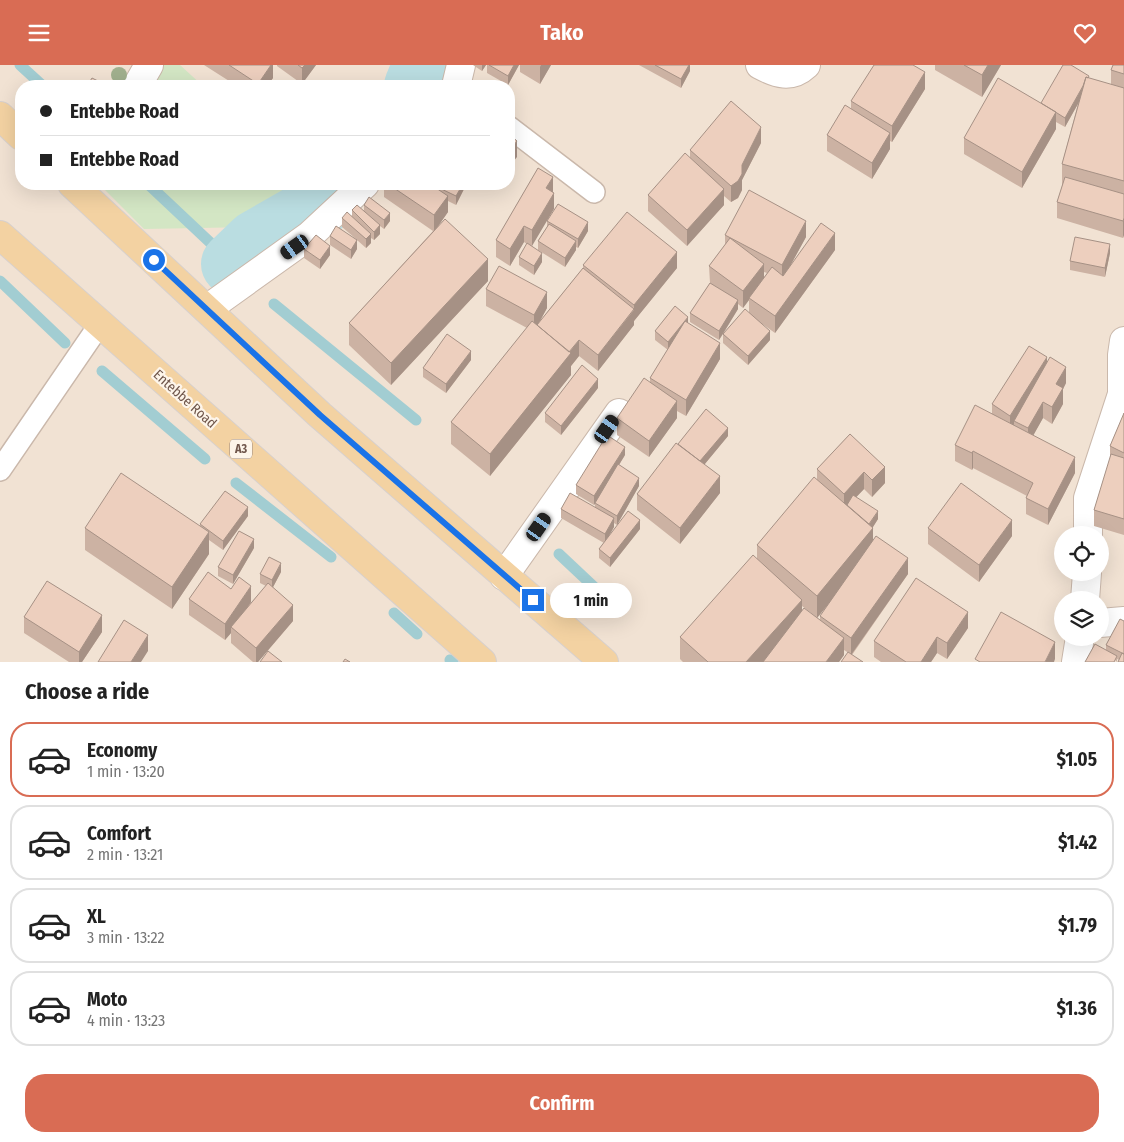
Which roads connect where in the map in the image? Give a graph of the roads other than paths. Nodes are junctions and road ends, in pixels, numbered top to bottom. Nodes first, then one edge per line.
1 (149, 65) edge
2 (461, 65) edge
3 (760, 65) edge
4 (806, 65) edge
5 (140, 80) edge
6 (457, 80) edge
7 (0, 116) edge
8 (15, 130) edge
9 (515, 132) edge
10 (78, 190) edge
11 (359, 190) edge
12 (594, 192) dead end
13 (0, 235) edge
14 (207, 309) junction
15 (100, 323) junction
16 (1124, 341) edge
17 (619, 413) edge
18 (0, 470) edge
19 (1088, 526) edge
20 (504, 576) junction
21 (1124, 621) edge
22 (1109, 622) edge
23 (1079, 646) edge
24 (482, 662) edge
25 (604, 662) edge
26 (1076, 662) edge

1 - 5 street
2 - 6 street
3 - 4 street
7 - 8 main road
9 - 12 lane
10 - 14 main road
11 - 14 street
13 - 15 main road, Entebbe Road / A3
14 - 20 main road
15 - 18 lane
15 - 24 main road, Entebbe Road / A3
16 - 19 street
17 - 20 street
20 - 25 main road
21 - 22 street
23 - 26 street

